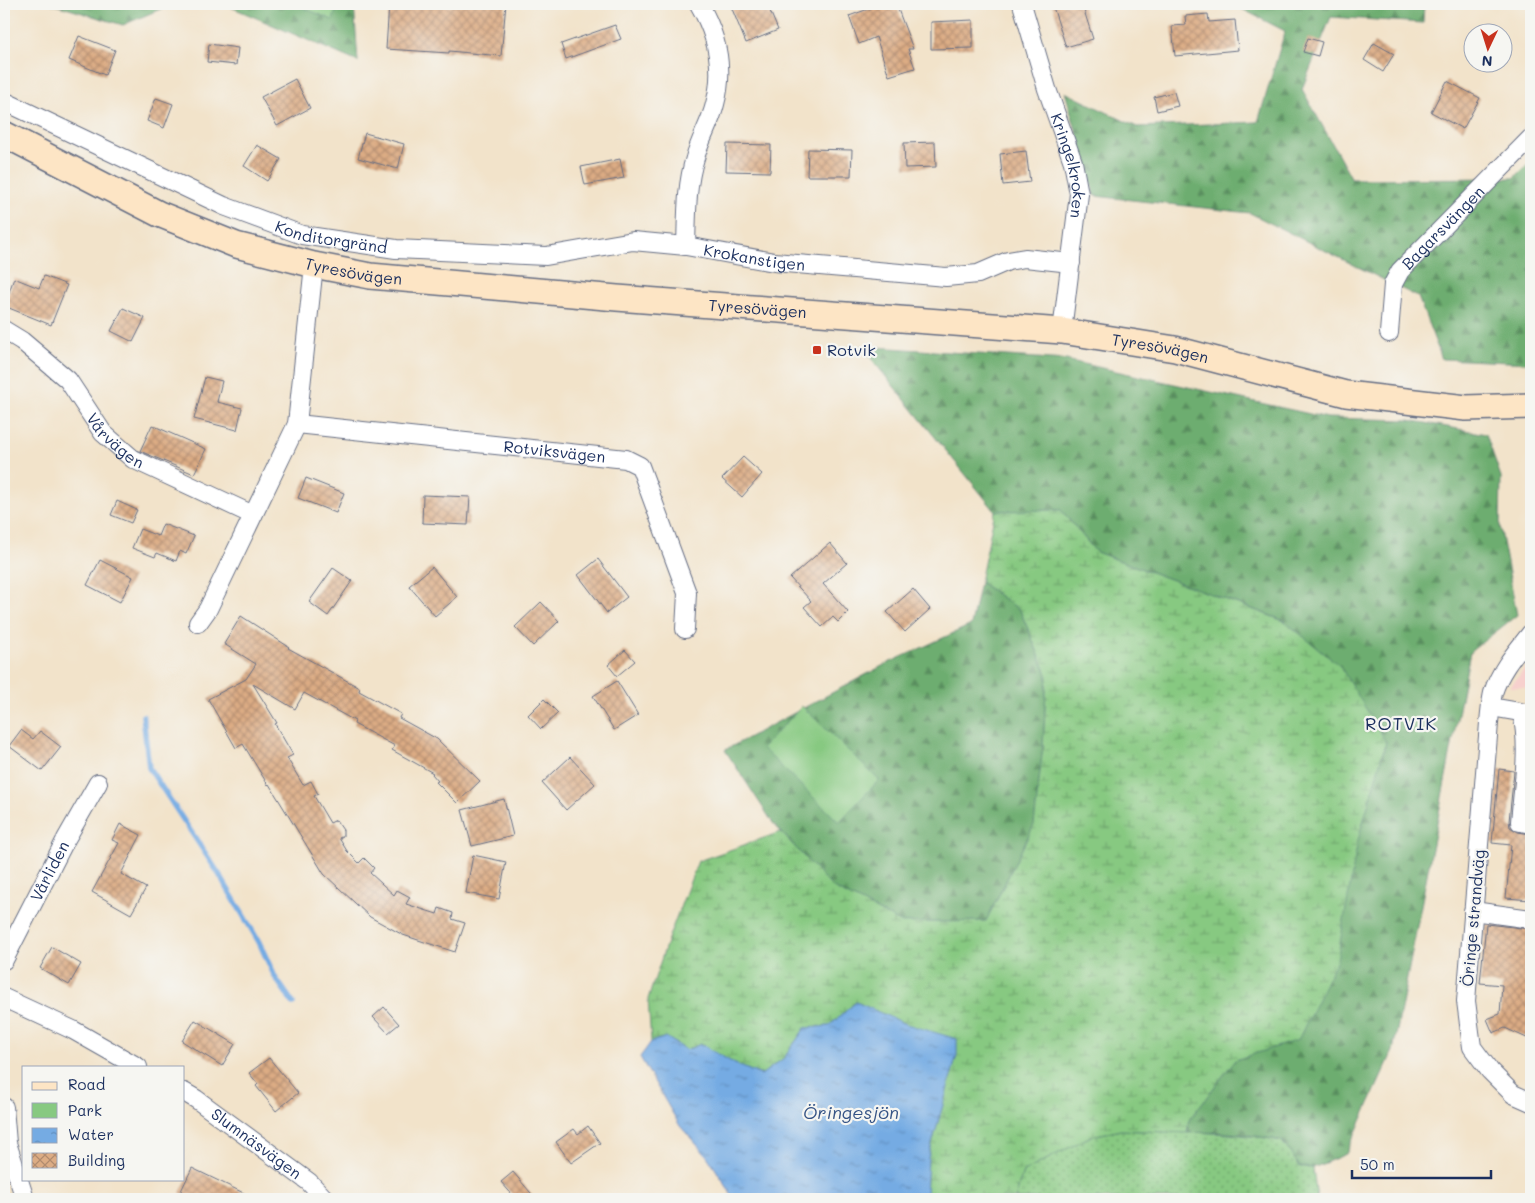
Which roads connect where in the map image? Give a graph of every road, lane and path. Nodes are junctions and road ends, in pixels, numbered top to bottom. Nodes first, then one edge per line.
1 (699, 4) edge
2 (1022, 4) edge
3 (4, 101) edge
4 (4, 134) edge
5 (1531, 138) edge
6 (686, 246) junction
7 (1071, 262) junction
8 (314, 265) junction
9 (4, 330) edge
10 (1062, 331) junction
11 (1389, 333) dead end
12 (1531, 406) edge
13 (297, 424) junction
14 (254, 515) junction
15 (198, 623) dead end
16 (685, 628) dead end
17 (1531, 633) edge
18 (1491, 707) junction
19 (1527, 713) edge
20 (1529, 755) edge
21 (98, 783) dead end
22 (1531, 824) edge
23 (1473, 911) junction
24 (1531, 919) edge
25 (4, 960) edge
26 (4, 998) edge
27 (136, 1066) edge
28 (185, 1093) edge
29 (1531, 1102) edge
30 (4, 1107) edge
31 (25, 1199) edge
32 (325, 1199) edge

1 - 6 street, Krokanstigen
2 - 7 street, Kringelkroken
3 - 6 street, Konditorgränd
4 - 8 main road, Tyresövägen
5 - 11 street, Bagarsvängen
6 - 7 street, Krokanstigen
7 - 10 street, Kringelkroken
8 - 10 main road, Tyresövägen
8 - 13 street
9 - 14 street, Vårvägen
10 - 12 main road, Tyresövägen
13 - 14 street
13 - 16 street, Rotviksvägen
14 - 15 street
17 - 18 street, Öringe strandväg
18 - 19 street
18 - 23 street, Öringe strandväg
19 - 20 street
20 - 22 street
21 - 25 street, Vårliden
23 - 24 street
23 - 29 street, Öringe strandväg
26 - 27 street
28 - 32 street, Slumnäsvägen
30 - 31 street

